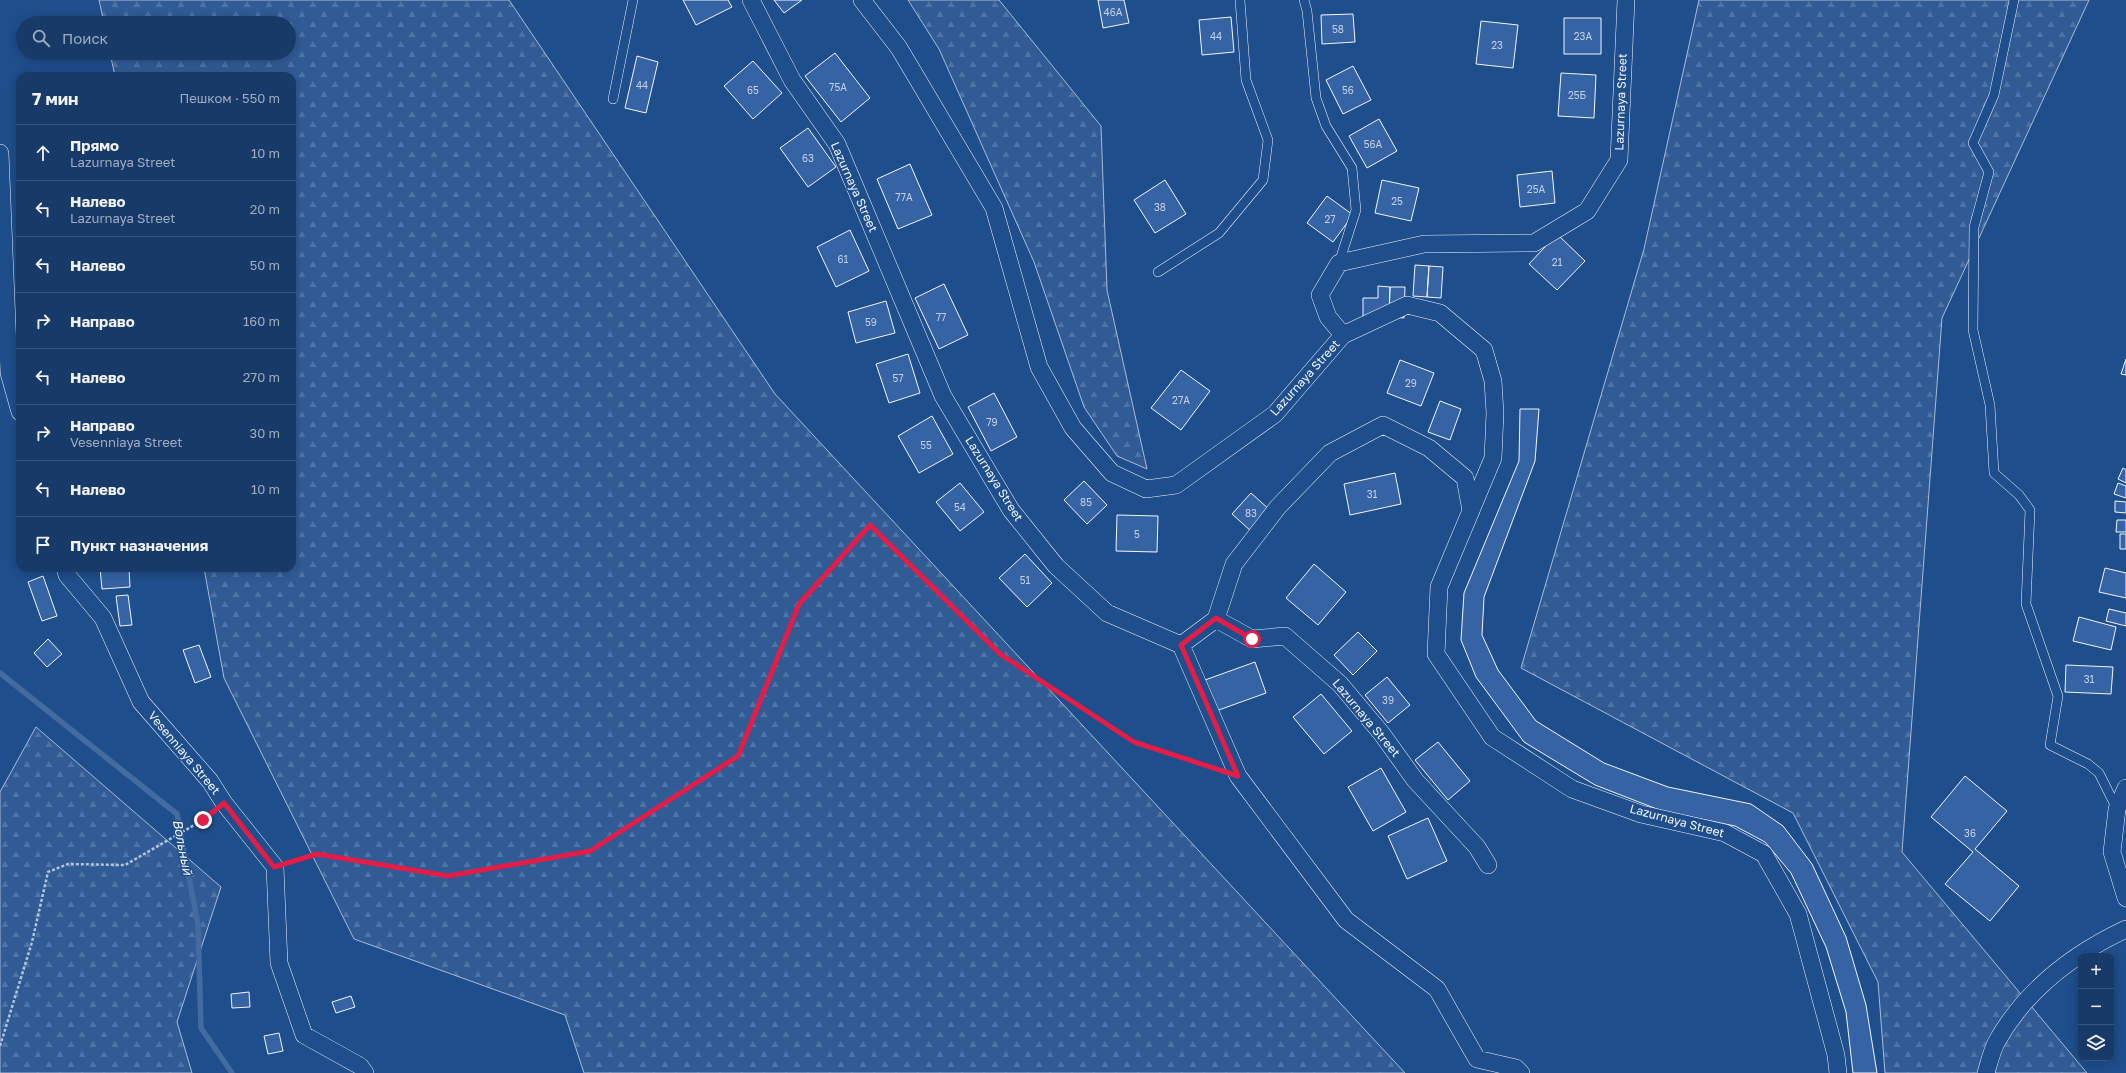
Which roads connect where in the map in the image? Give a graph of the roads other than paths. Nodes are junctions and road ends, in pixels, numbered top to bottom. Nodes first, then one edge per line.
1 (634, 0) edge
2 (750, 0) edge
3 (862, 0) edge
4 (1240, 0) edge
5 (1304, 0) edge
6 (1626, 0) edge
7 (2014, 0) edge
8 (613, 99) dead end
9 (0, 153) edge
10 (1339, 263) junction
11 (1158, 272) dead end
12 (1343, 335) junction
13 (16, 398) edge
14 (1471, 511) junction
15 (66, 572) edge
16 (1216, 618) junction
17 (1181, 645) junction
18 (2126, 788) edge
19 (2117, 810) junction
20 (1488, 865) dead end
21 (2126, 898) edge
22 (2126, 929) edge
23 (365, 1073) edge
24 (1521, 1073) edge
25 (1838, 1073) edge
26 (1986, 1073) edge

1 - 8 lane
2 - 17 street, Lazurnaya Street
3 - 12 street, Lazurnaya Street
4 - 11 lane
5 - 10 lane
6 - 10 street, Lazurnaya Street
7 - 19 lane
9 - 13 street
10 - 12 street, Lazurnaya Street
12 - 14 street, Lazurnaya Street
14 - 16 street
14 - 25 street, Lazurnaya Street
15 - 23 street, Vesenniaya Street
16 - 17 street
16 - 20 street, Lazurnaya Street
17 - 24 street
18 - 19 street
19 - 21 street
22 - 26 street

